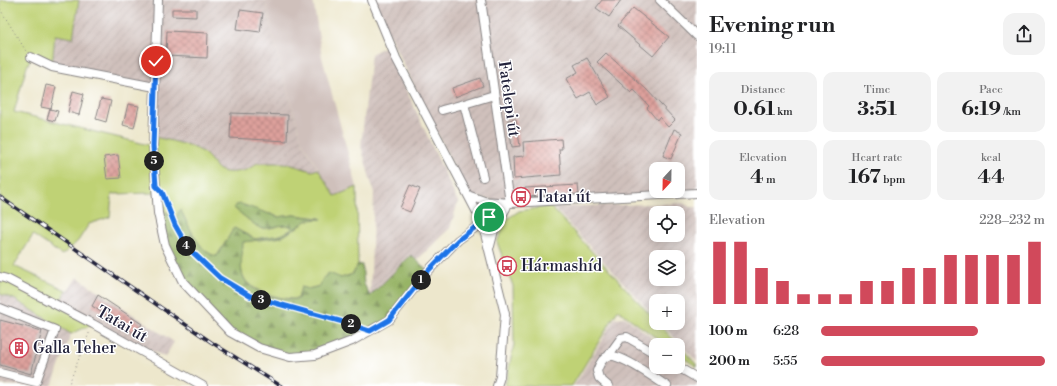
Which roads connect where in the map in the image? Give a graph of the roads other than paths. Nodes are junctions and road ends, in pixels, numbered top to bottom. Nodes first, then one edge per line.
1 (158, 0) edge
2 (372, 0) edge
3 (481, 0) edge
4 (660, 0) edge
5 (697, 36) edge
6 (31, 57) road end
7 (155, 87) junction
8 (494, 95) junction
9 (464, 104) junction
10 (442, 110) dead end
11 (484, 177) dead end
12 (697, 193) edge
13 (470, 196) junction
14 (510, 202) junction
15 (482, 222) junction
16 (489, 249) junction
17 (0, 277) edge
18 (0, 308) edge
19 (649, 350) edge
20 (608, 356) junction
21 (685, 371) edge
22 (0, 373) edge
23 (697, 378) edge
24 (203, 386) edge
25 (497, 386) edge
26 (608, 386) edge
27 (667, 386) edge

1 - 7 street
2 - 13 street
3 - 8 street, Fatelepi út
4 - 5 street
6 - 7 street
7 - 15 street
8 - 9 street
8 - 14 street, Fatelepi út
9 - 10 street
9 - 11 street
12 - 14 street
13 - 14 street
13 - 15 street
14 - 15 street
14 - 16 street
15 - 16 street
16 - 25 street
17 - 24 street, Tatai út
18 - 22 street
19 - 20 street
20 - 26 street
20 - 27 street
21 - 23 street

